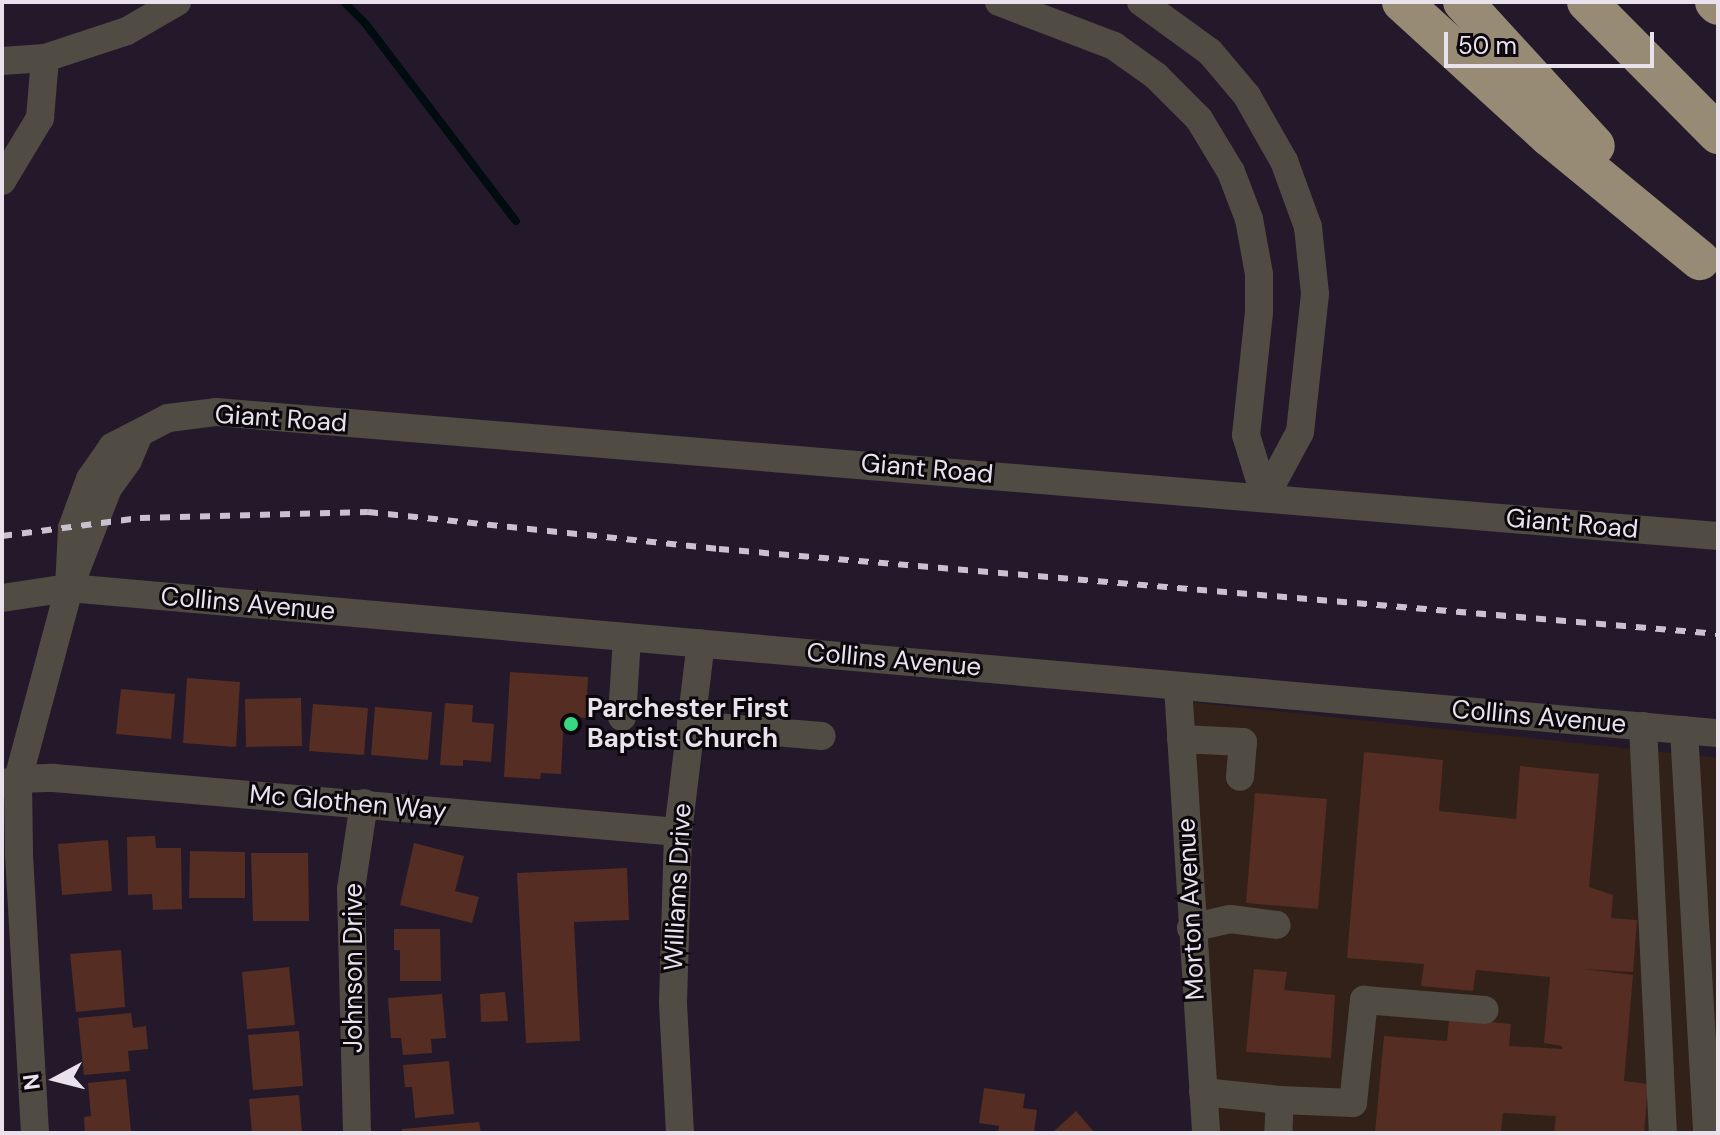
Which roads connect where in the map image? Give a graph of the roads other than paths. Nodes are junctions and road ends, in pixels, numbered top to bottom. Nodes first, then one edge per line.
1 (177, 2) edge
2 (999, 2) edge
3 (1141, 2) edge
4 (1402, 2) edge
5 (1463, 2) edge
6 (1587, 2) edge
7 (45, 58) junction
8 (2, 61) edge
9 (1718, 134) edge
10 (2, 181) edge
11 (1709, 269) edge
12 (1265, 497) junction
13 (1718, 536) edge
14 (69, 588) junction
15 (2, 598) edge
16 (627, 637) junction
17 (701, 643) junction
18 (1178, 686) junction
19 (622, 717) dead end
20 (691, 725) junction
21 (1643, 726) junction
22 (1684, 730) junction
23 (1718, 733) edge
24 (822, 736) dead end
25 (1181, 739) junction
26 (1240, 777) dead end
27 (10, 782) edge
28 (364, 803) junction
29 (678, 832) junction
30 (1277, 925) dead end
31 (1191, 928) junction
32 (1485, 1010) dead end
33 (1711, 1074) edge
34 (1203, 1092) junction
35 (1280, 1100) junction
36 (35, 1133) edge
37 (357, 1133) edge
38 (680, 1133) edge
39 (1206, 1133) edge
40 (1278, 1133) edge
41 (1663, 1133) edge
42 (1707, 1133) edge

1 - 7 street
2 - 12 street
3 - 12 street
4 - 11 highway
5 - 11 highway
6 - 9 highway
7 - 8 street
7 - 10 street
12 - 13 street, Giant Road
12 - 14 street, Giant Road
14 - 15 street, Collins Avenue
14 - 16 street, Collins Avenue
14 - 27 street, Giant Road
16 - 17 street, Collins Avenue
16 - 19 street
17 - 18 street, Collins Avenue
17 - 20 street, Williams Drive
18 - 21 street, Collins Avenue
18 - 25 street, Morton Avenue
20 - 24 street
20 - 29 street, Williams Drive
21 - 22 street, Collins Avenue
21 - 41 street
22 - 23 street, Collins Avenue
22 - 33 street
25 - 26 street
25 - 31 street, Morton Avenue
27 - 28 street, Mc Glothen Way
27 - 36 street, Giant Road
28 - 29 street, Mc Glothen Way
28 - 37 street, Johnson Drive
29 - 38 street, Williams Drive
30 - 31 street
31 - 34 street, Morton Avenue
32 - 35 street
33 - 42 street
34 - 35 street
34 - 39 street, Morton Avenue
35 - 40 street

